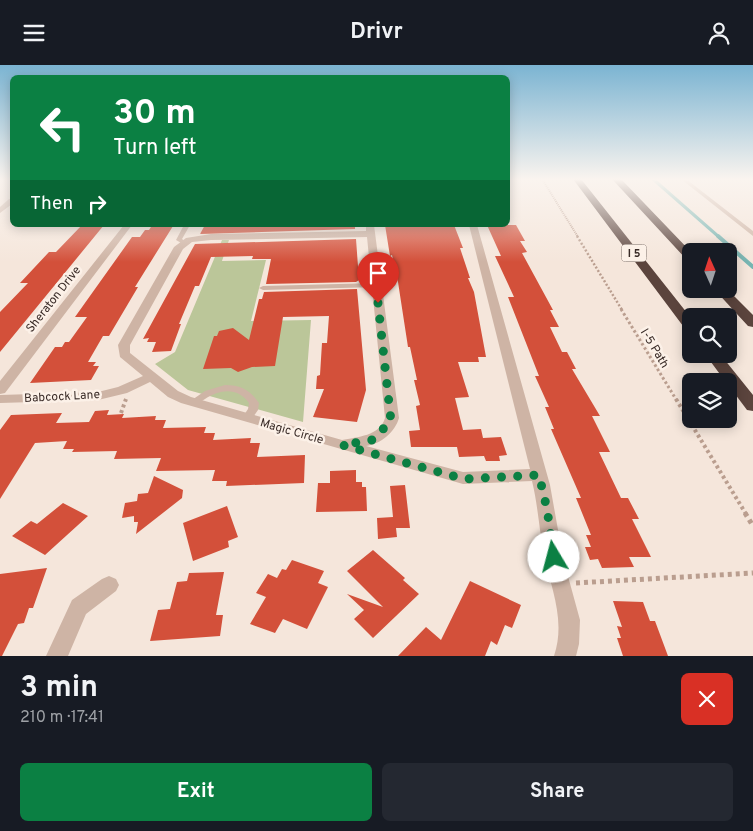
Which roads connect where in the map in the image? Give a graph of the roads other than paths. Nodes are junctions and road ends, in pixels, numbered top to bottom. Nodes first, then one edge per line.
1 (598, 207) edge
2 (642, 207) edge
3 (718, 207) edge
4 (126, 227) edge
5 (186, 227) edge
6 (474, 227) edge
7 (370, 229) edge
8 (753, 234) edge
9 (184, 242) junction
10 (682, 249) edge
11 (376, 285) junction
12 (263, 287) dead end
13 (729, 298) edge
14 (682, 315) edge
15 (753, 323) edge
16 (719, 363) edge
17 (151, 377) junction
18 (0, 390) edge
19 (0, 399) edge
20 (194, 402) junction
21 (753, 407) edge
22 (247, 418) junction
23 (342, 445) junction
24 (539, 475) junction
25 (109, 585) dead end
26 (57, 656) edge
27 (565, 656) edge

1 - 14 highway, I 5
2 - 10 highway
3 - 8 lane
4 - 18 street, Sheraton Drive
5 - 9 lane
6 - 24 street
7 - 9 street
7 - 11 street, Magic Circle
9 - 17 street, Magic Circle
11 - 12 lane
11 - 23 street, Magic Circle
13 - 15 highway
16 - 21 highway
17 - 19 street, Babcock Lane
17 - 20 street, Magic Circle
20 - 22 street, Magic Circle
20 - 22 lane
22 - 23 street, Magic Circle
23 - 24 street
24 - 27 street
25 - 26 street

